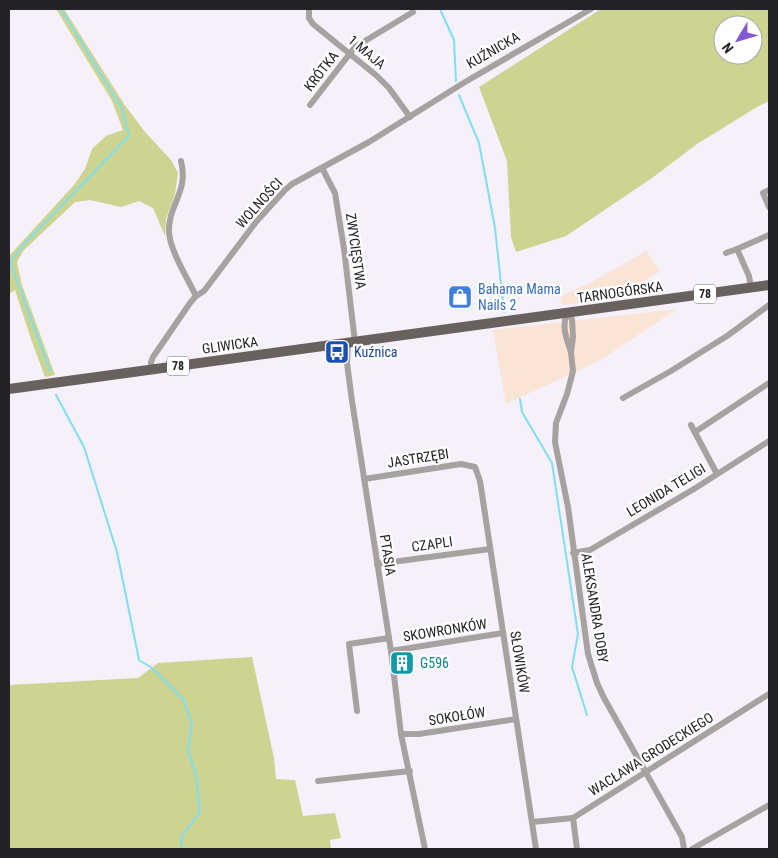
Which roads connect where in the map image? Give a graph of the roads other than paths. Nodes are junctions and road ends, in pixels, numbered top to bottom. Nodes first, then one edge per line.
1 (309, 9) edge
2 (591, 9) edge
3 (413, 12) dead end
4 (351, 53) junction
5 (310, 105) dead end
6 (410, 117) junction
7 (181, 161) dead end
8 (322, 168) junction
9 (769, 190) edge
10 (769, 207) edge
11 (769, 235) edge
12 (738, 249) junction
13 (726, 253) dead end
14 (769, 285) edge
15 (751, 288) junction
16 (196, 296) junction
17 (769, 305) edge
18 (567, 314) junction
19 (351, 342) junction
20 (150, 370) junction
21 (769, 383) edge
22 (9, 389) edge
23 (624, 398) dead end
24 (691, 425) dead end
25 (695, 432) junction
26 (769, 441) edge
27 (476, 467) joint
28 (717, 474) junction
29 (364, 480) junction
30 (490, 549) junction
31 (573, 553) junction
32 (377, 564) junction
33 (503, 633) junction
34 (389, 638) junction
35 (391, 651) junction
36 (769, 694) edge
37 (356, 711) dead end
38 (516, 719) junction
39 (402, 734) junction
40 (410, 771) junction
41 (646, 772) junction
42 (318, 781) dead end
43 (769, 805) edge
44 (572, 818) junction
45 (532, 822) junction
46 (425, 849) edge
47 (536, 849) edge
48 (577, 849) edge
49 (684, 849) edge
50 (692, 849) edge

1 - 4 street, 1 MAJA
2 - 6 street, KUŹNICKA
3 - 4 street, KRÓTKA
4 - 5 street, KRÓTKA
4 - 6 street, 1 MAJA
6 - 8 street, WOLNOŚCI
7 - 16 street
8 - 16 street, WOLNOŚCI
8 - 19 street, ZWYCIĘSTWA
9 - 10 street
11 - 12 street
12 - 13 street
12 - 15 street
14 - 15 main road, TARNOGÓRSKA / 78
15 - 18 main road, TARNOGÓRSKA / 78
16 - 20 street, WOLNOŚCI
17 - 23 street
18 - 19 main road, TARNOGÓRSKA / 78
18 - 31 street, ALEKSANDRA DOBY
19 - 20 main road, GLIWICKA / 78
19 - 29 street, PTASIA
20 - 22 main road, GLIWICKA / 78
21 - 25 street
24 - 25 street
25 - 28 street
26 - 28 street, LEONIDA TELIGI
27 - 29 street, JASTRZĘBI
27 - 30 street, SŁOWIKÓW
28 - 31 street, LEONIDA TELIGI
29 - 32 street, PTASIA
30 - 32 street, CZAPLI
30 - 33 street, SŁOWIKÓW
31 - 41 street, ALEKSANDRA DOBY
32 - 34 street, PTASIA
33 - 35 street, SKOWRONKÓW
33 - 38 street, SŁOWIKÓW
34 - 35 street, PTASIA
34 - 37 street
35 - 39 street, PTASIA
36 - 41 street, WACŁAWA GRODECKIEGO
38 - 39 street, SOKOŁÓW
38 - 45 street, SŁOWIKÓW
39 - 40 street, PTASIA
40 - 42 street
40 - 46 street, PTASIA
41 - 44 street, WACŁAWA GRODECKIEGO
41 - 49 street, ALEKSANDRA DOBY
43 - 50 street
44 - 45 street
44 - 48 street
45 - 47 street, SŁOWIKÓW

